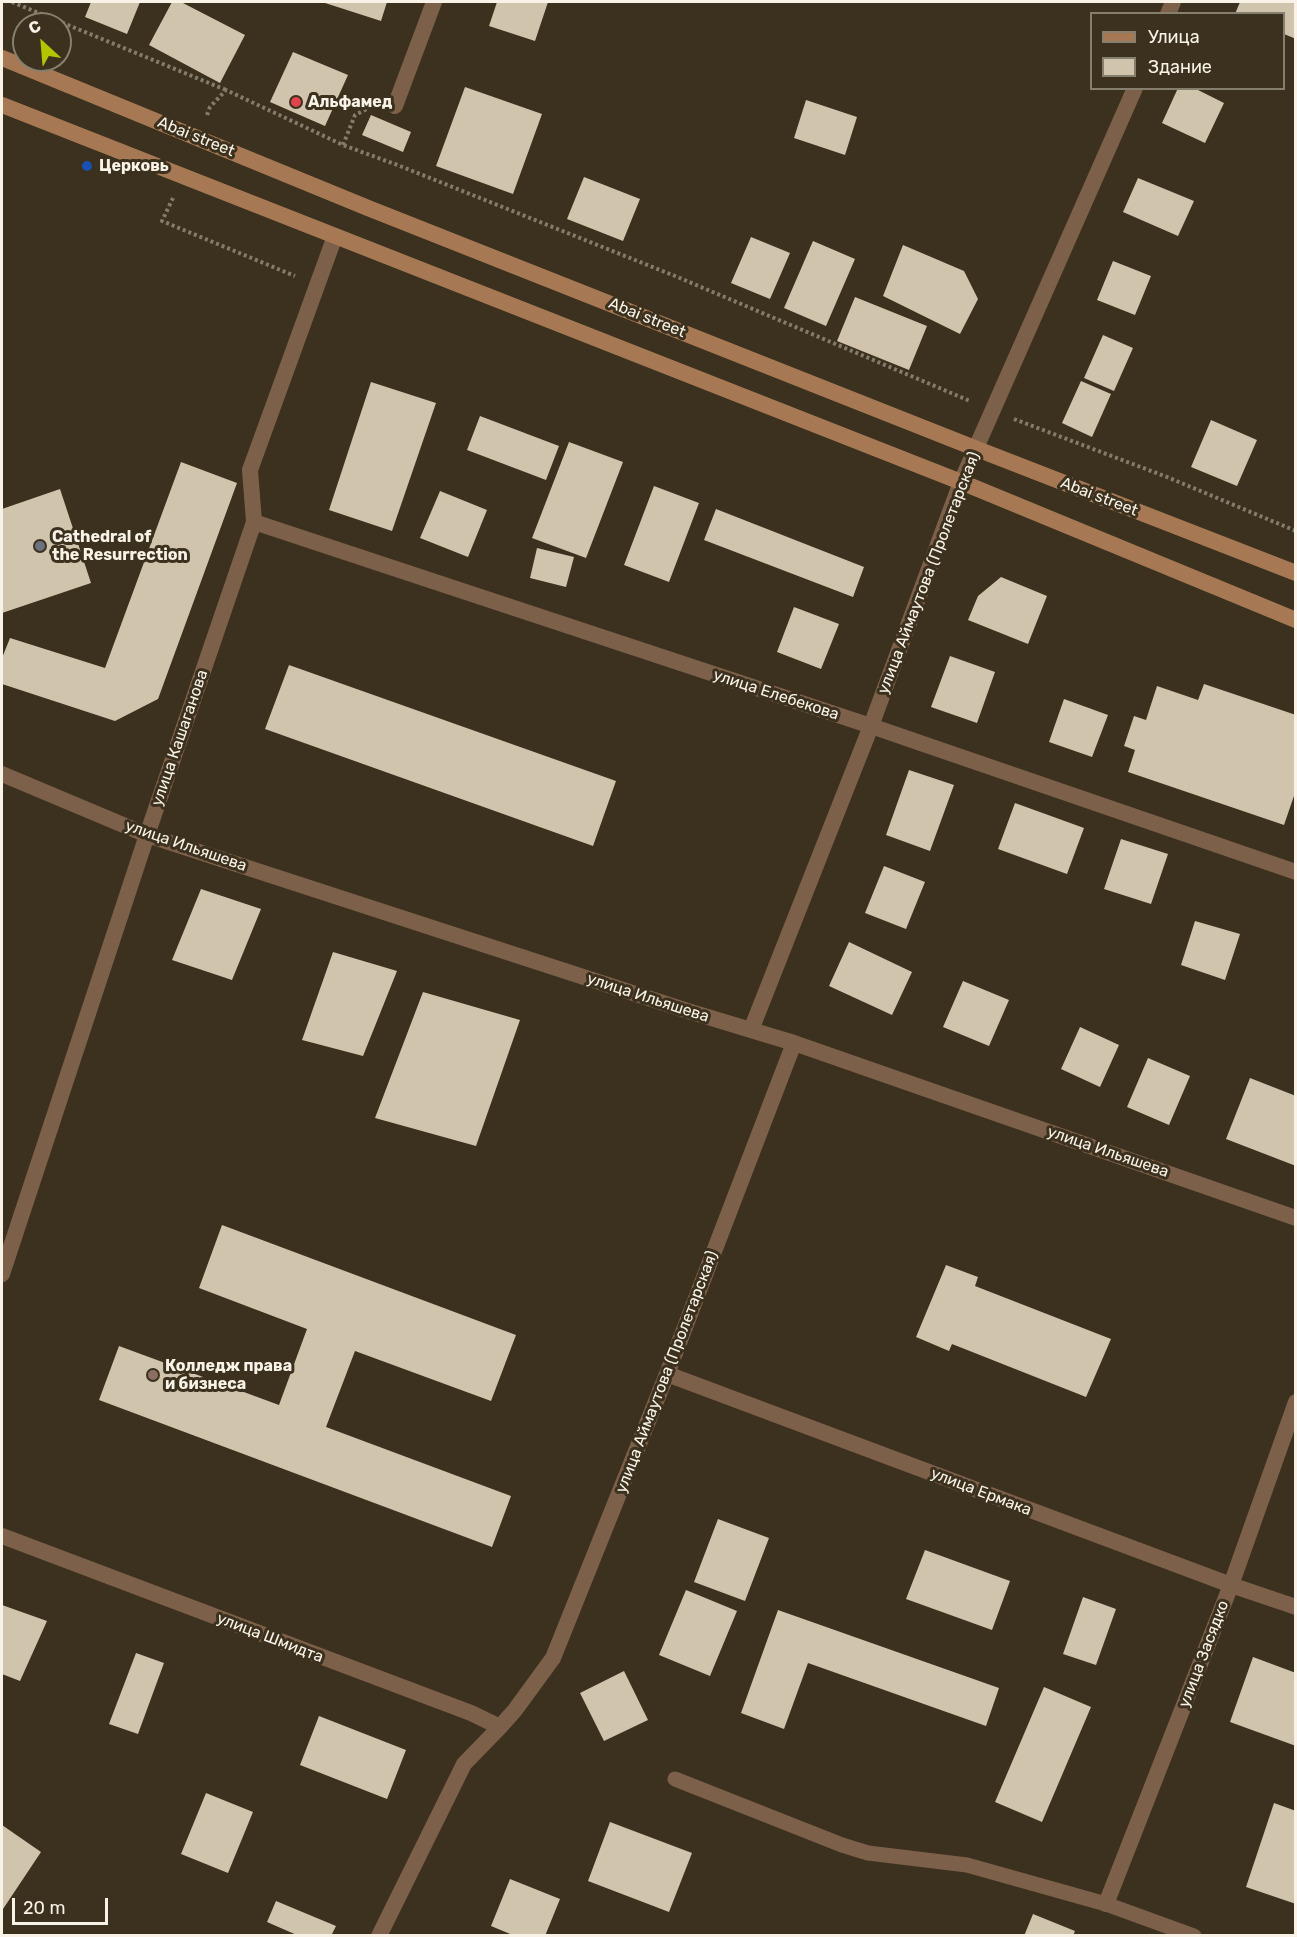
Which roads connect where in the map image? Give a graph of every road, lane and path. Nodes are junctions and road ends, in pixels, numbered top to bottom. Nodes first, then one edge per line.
1 (12, 2) edge
2 (434, 2) edge
3 (2, 58) edge
4 (226, 90) junction
5 (1134, 90) edge
6 (2, 105) edge
7 (395, 106) joint
8 (198, 138) junction
9 (343, 145) junction
10 (183, 176) junction
11 (335, 236) junction
12 (318, 285) junction
13 (993, 411) junction
14 (976, 449) junction
15 (961, 482) junction
16 (254, 522) junction
17 (1296, 531) edge
18 (1296, 573) edge
19 (1296, 620) edge
20 (871, 726) junction
21 (2, 774) edge
22 (147, 834) junction
23 (1296, 872) edge
24 (751, 1030) junction
25 (794, 1043) junction
26 (1296, 1218) edge
27 (2, 1274) edge
28 (667, 1374) junction
29 (1296, 1402) edge
30 (2, 1536) edge
31 (1231, 1586) junction
32 (1296, 1607) edge
33 (500, 1726) junction
34 (675, 1779) dead end
35 (1106, 1904) junction
36 (379, 1935) edge
37 (1194, 1935) edge

1 - 4 path
2 - 7 street
3 - 8 main road, Abai street
4 - 8 path
4 - 9 path
5 - 13 street, улица Аймаутова (Пролетарская)
6 - 10 main road
7 - 9 path
8 - 14 main road, Abai street
9 - 13 path
10 - 11 main road
10 - 12 path
11 - 12 street, улица Кашаганова
11 - 15 main road
12 - 16 street, улица Кашаганова
13 - 14 street, улица Аймаутова (Пролетарская)
13 - 17 path
14 - 15 street, улица Аймаутова (Пролетарская)
14 - 18 main road, Abai street
15 - 19 main road
15 - 20 street, улица Аймаутова (Пролетарская)
16 - 20 street, улица Елебекова
16 - 22 street, улица Кашаганова
20 - 23 street, улица Елебекова
20 - 24 street, улица Аймаутова (Пролетарская)
21 - 22 street, улица Ильяшева
22 - 24 street, улица Ильяшева
22 - 27 street, улица Кашаганова
24 - 25 street, улица Ильяшева
25 - 26 street, улица Ильяшева
25 - 28 street, улица Аймаутова (Пролетарская)
28 - 31 street, улица Ермака
28 - 33 street, улица Аймаутова (Пролетарская)
29 - 31 street, улица Засядко
30 - 33 street, улица Шмидта
31 - 32 street, улица Ермака
31 - 35 street, улица Засядко
33 - 36 street
34 - 35 lane
35 - 37 lane

